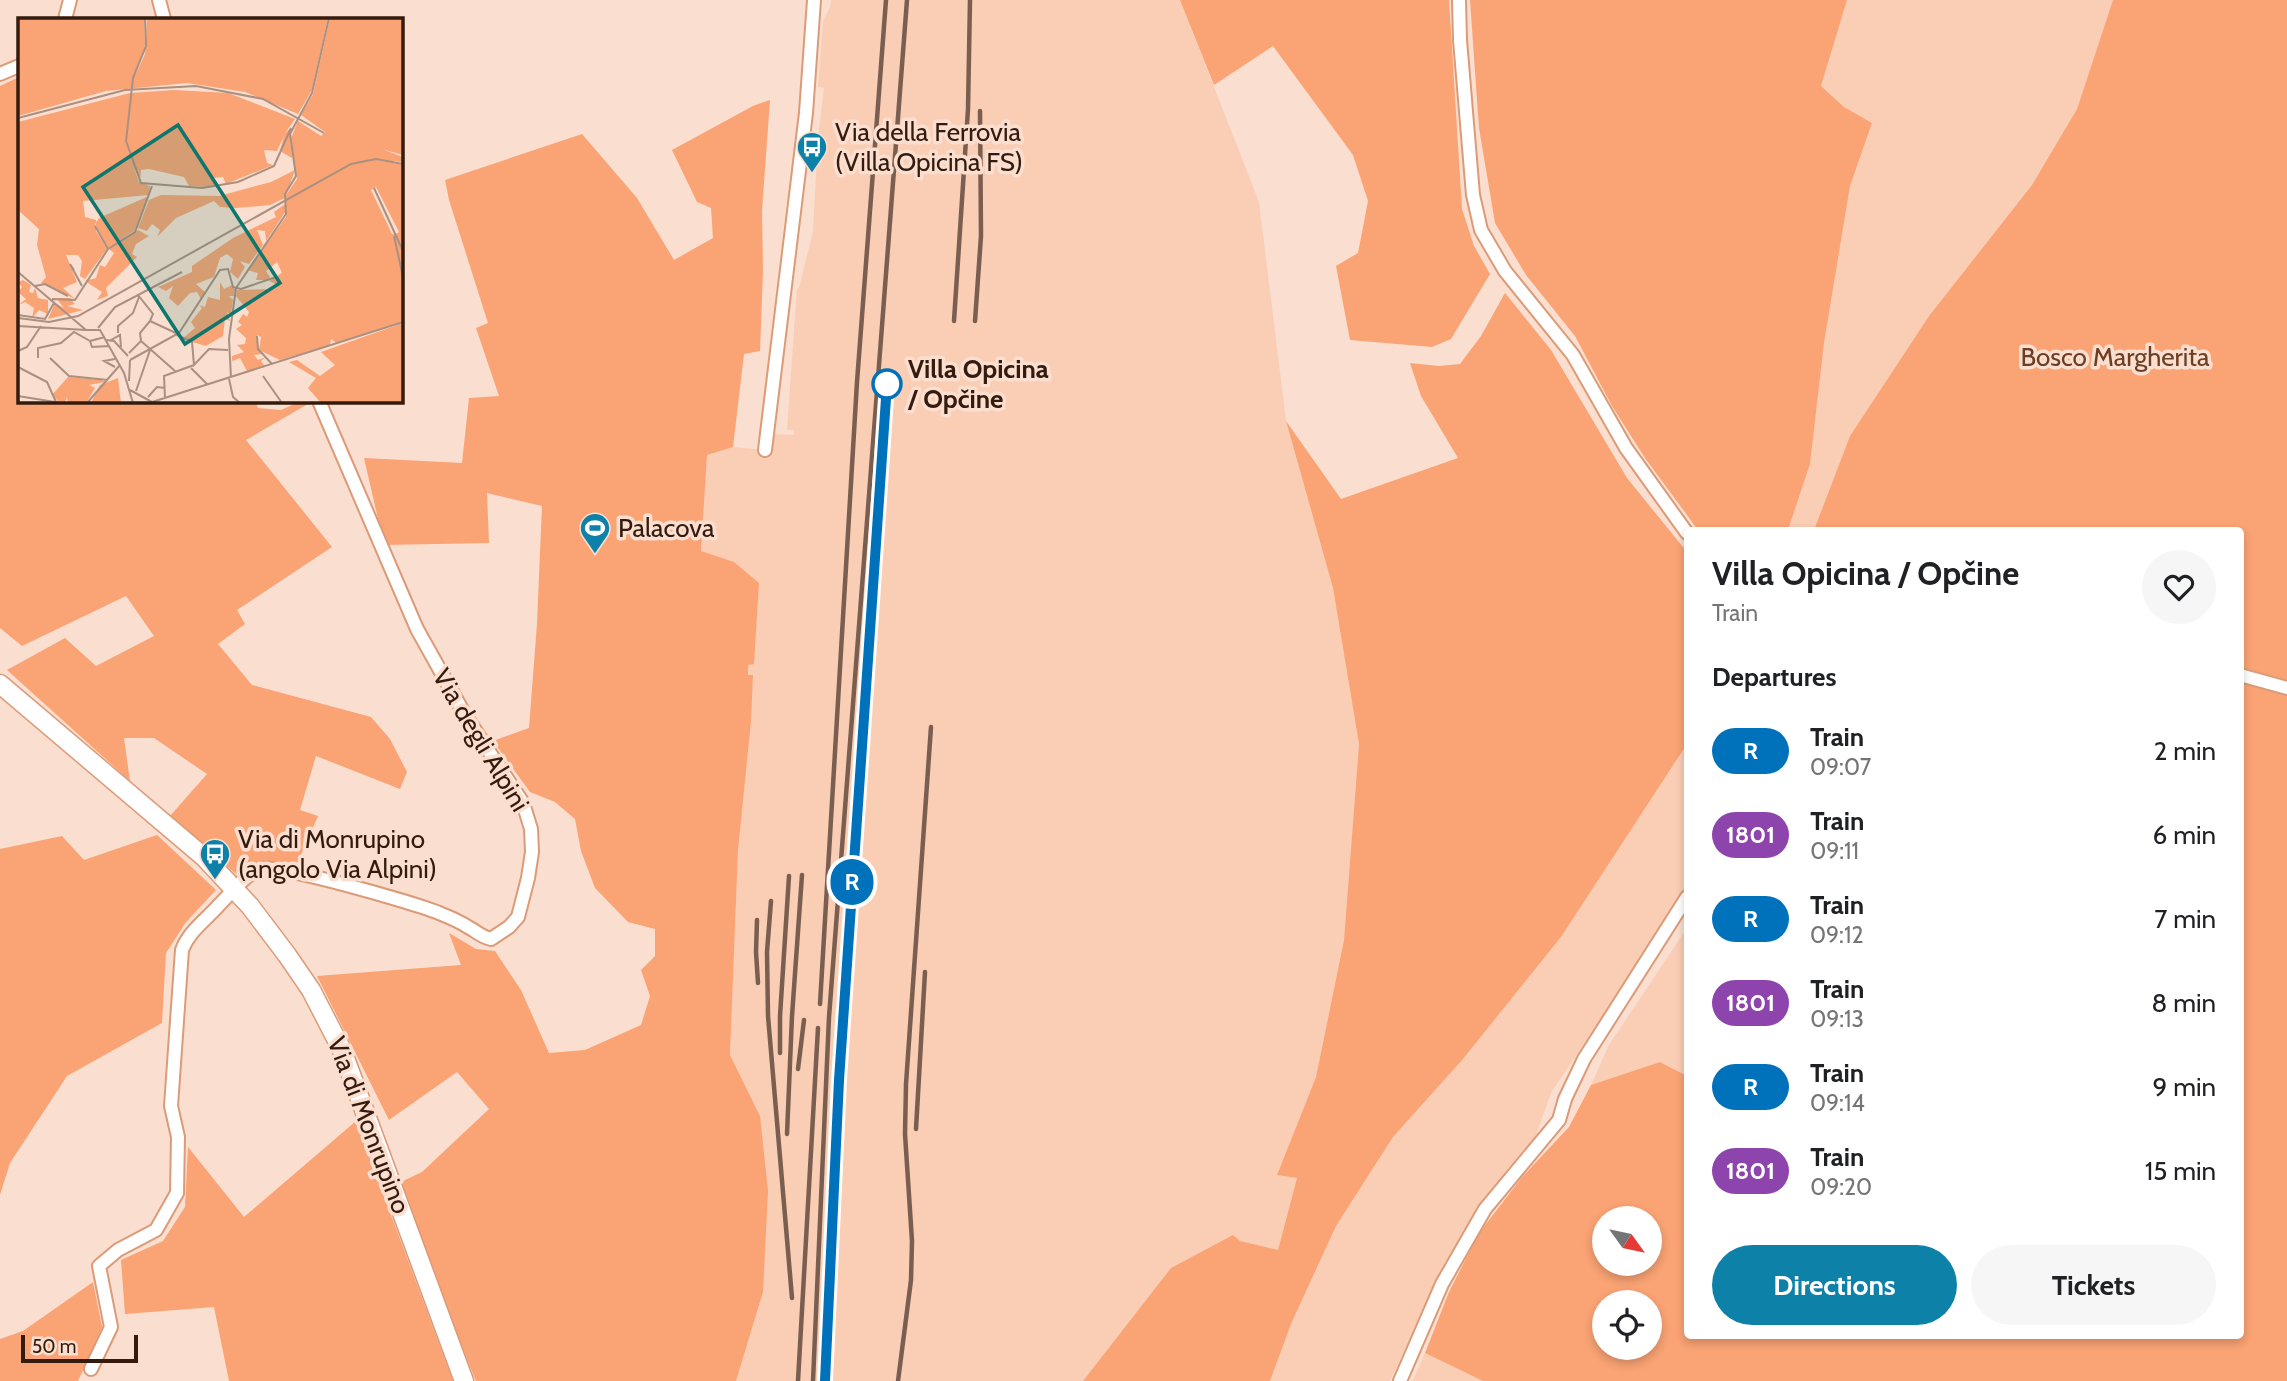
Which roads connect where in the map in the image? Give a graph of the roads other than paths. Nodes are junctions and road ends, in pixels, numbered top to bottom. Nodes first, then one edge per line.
1 (70, 0) edge
2 (159, 0) edge
3 (814, 0) edge
4 (1459, 0) edge
5 (65, 18) edge
6 (164, 18) edge
7 (18, 66) edge
8 (0, 74) edge
9 (319, 402) edge
10 (765, 450) dead end
11 (1684, 529) edge
12 (2244, 676) edge
13 (0, 684) edge
14 (2287, 688) edge
15 (235, 889) junction
16 (1684, 902) edge
17 (91, 1369) dead end
18 (464, 1381) edge
19 (1400, 1381) edge

1 - 5 street
2 - 6 street
3 - 10 street
4 - 11 street
7 - 8 street
9 - 15 street, Via degli Alpini
12 - 14 street
13 - 15 main road, Via di Monrupino
15 - 17 street
15 - 18 main road, Via di Monrupino
16 - 19 street

